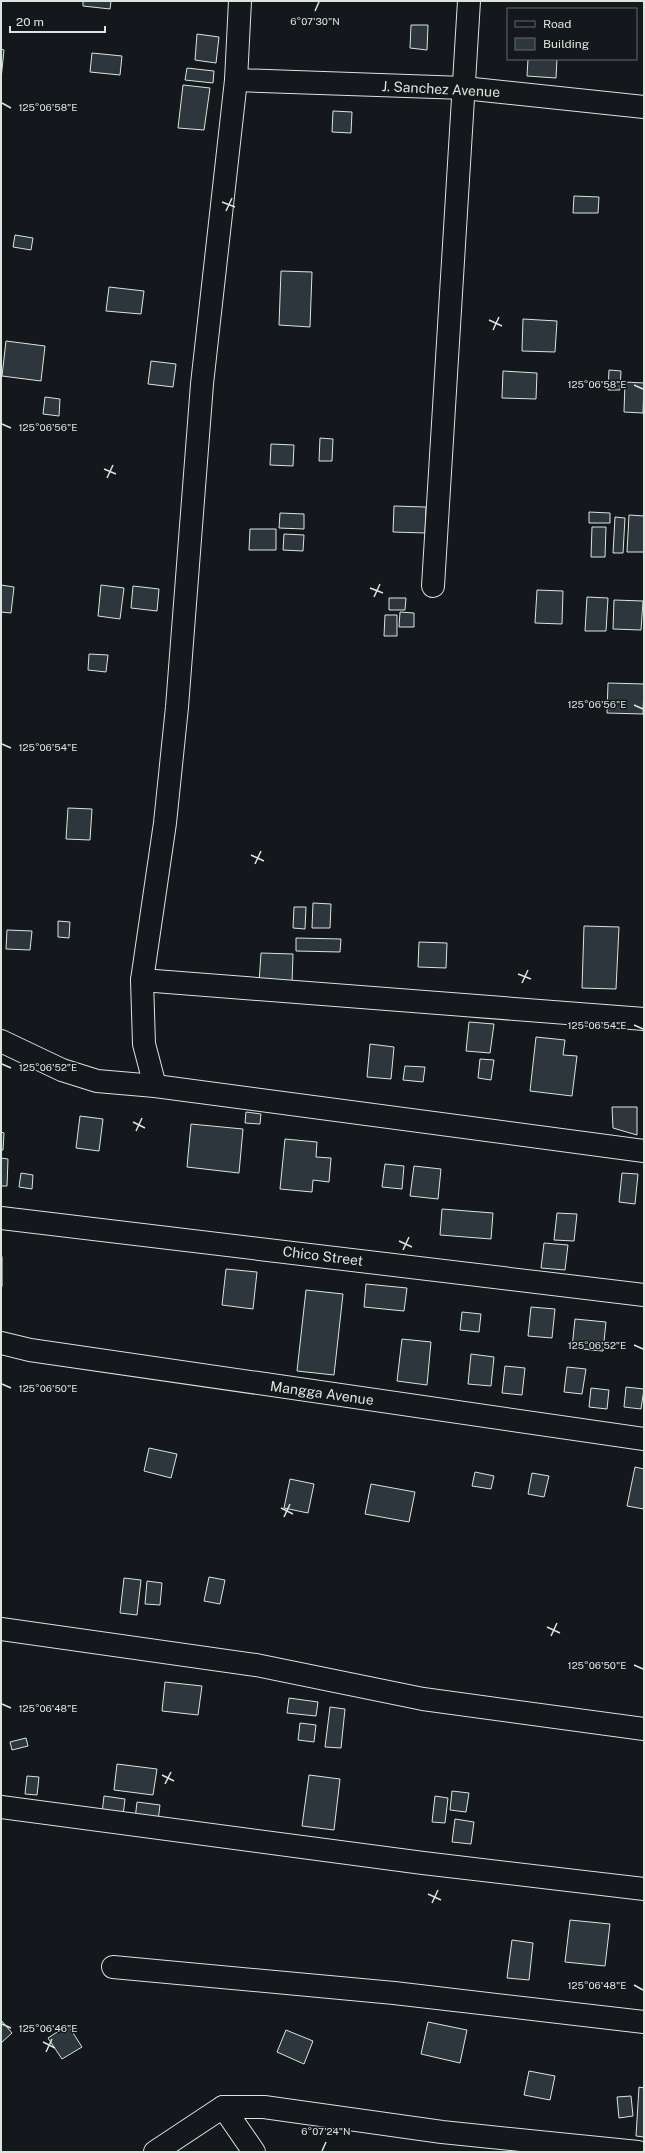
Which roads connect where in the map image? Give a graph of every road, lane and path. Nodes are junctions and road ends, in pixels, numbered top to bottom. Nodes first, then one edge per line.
1 (240, 1) edge
2 (469, 1) edge
3 (236, 80) junction
4 (464, 88) junction
5 (644, 108) edge
6 (432, 586) dead end
7 (142, 980) junction
8 (644, 1019) edge
9 (1, 1041) edge
10 (155, 1086) junction
11 (644, 1151) edge
12 (1, 1218) edge
13 (644, 1295) edge
14 (1, 1343) edge
15 (644, 1439) edge
16 (1, 1629) edge
17 (644, 1729) edge
18 (1, 1807) edge
19 (644, 1889) edge
20 (113, 1968) dead end
21 (644, 2022) edge
22 (223, 2107) junction
23 (155, 2152) edge
24 (254, 2152) edge
25 (638, 2152) edge

1 - 3 street
2 - 4 street
3 - 4 street, J. Sanchez Avenue
3 - 7 street
4 - 5 street, J. Sanchez Avenue
4 - 6 street
7 - 8 street
7 - 10 street
9 - 10 street
10 - 11 street
12 - 13 street, Chico Street
14 - 15 street, Mangga Avenue
16 - 17 street
18 - 19 street
20 - 21 street
22 - 23 street
22 - 24 street
22 - 25 street

